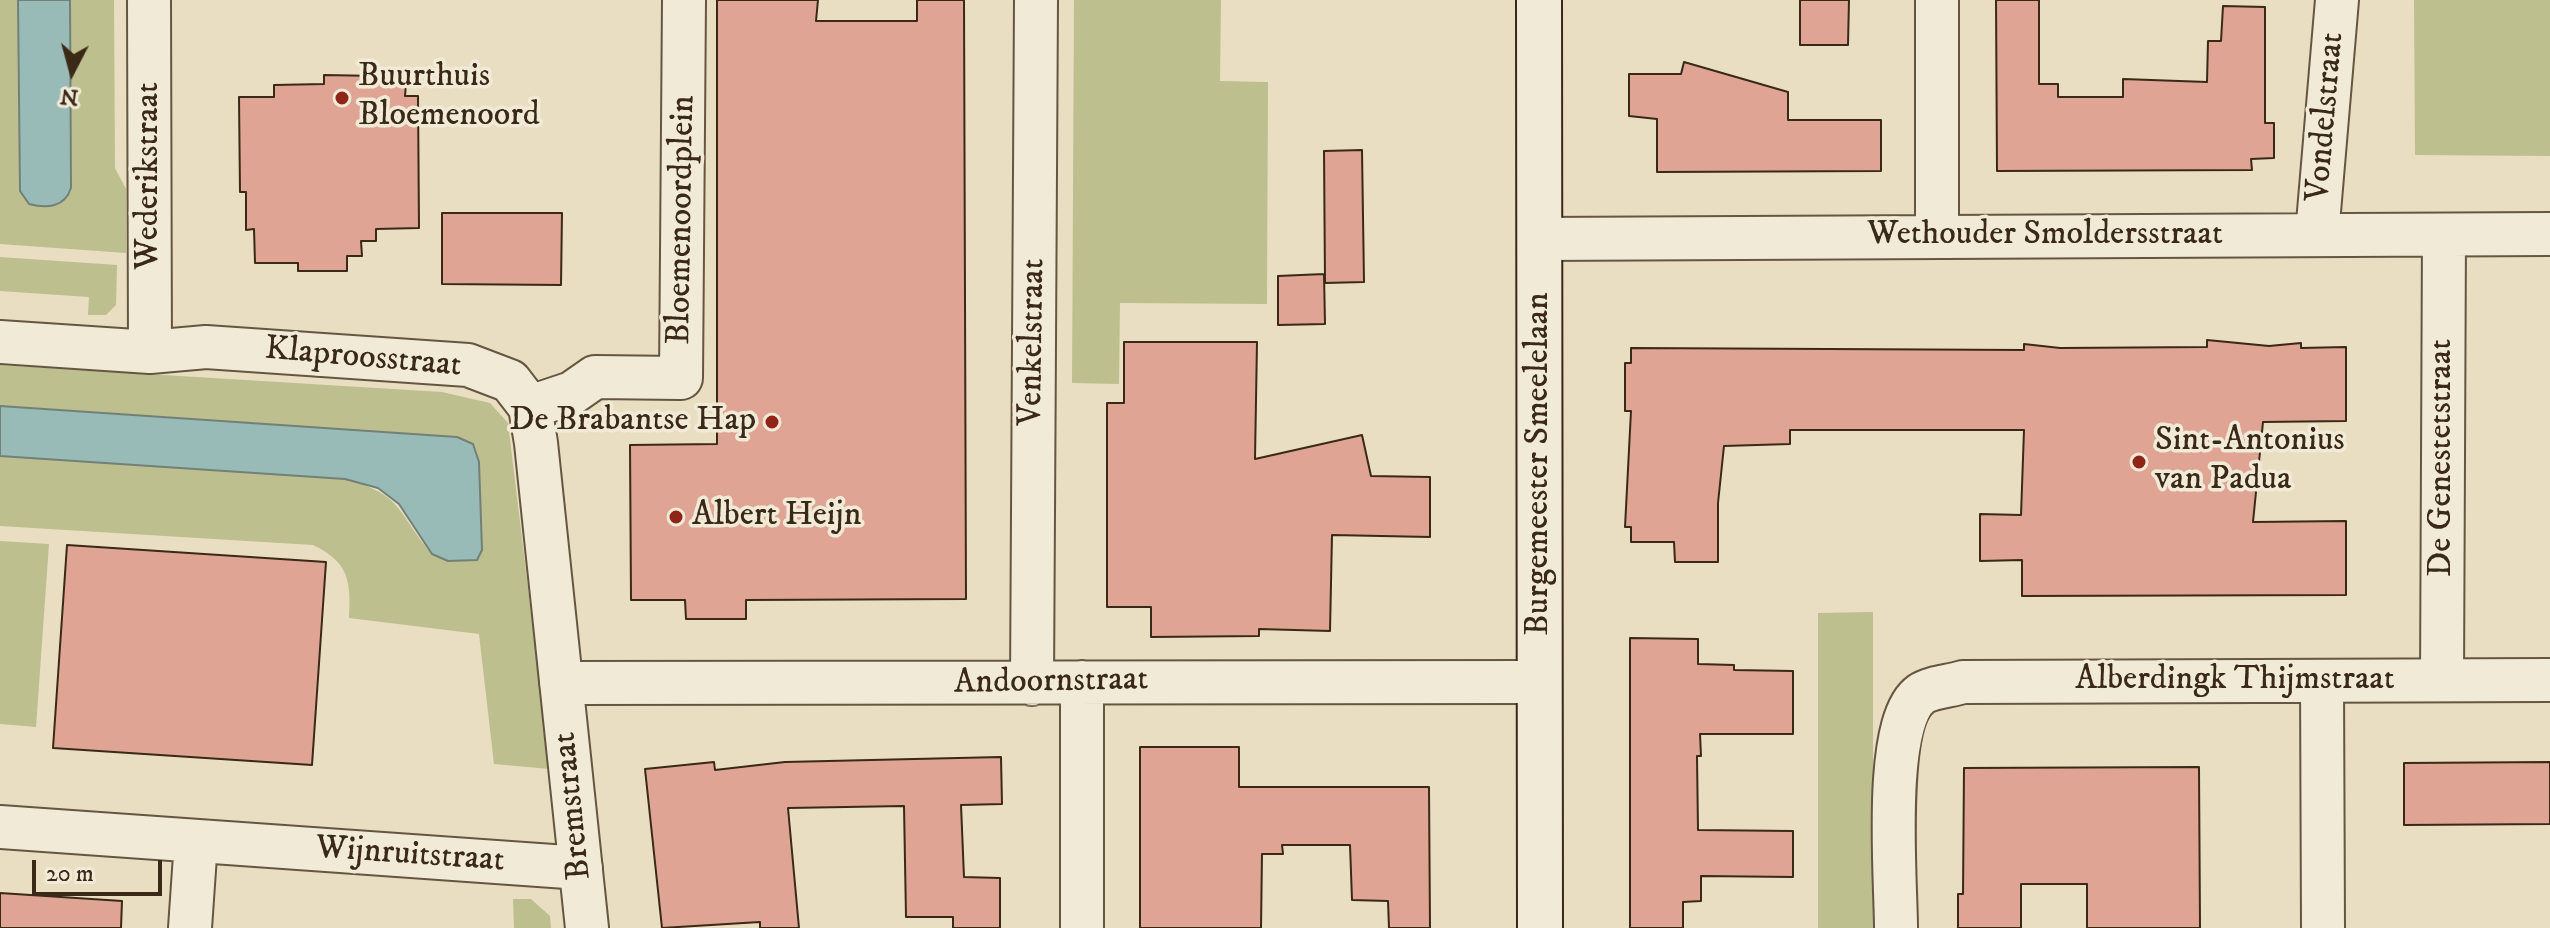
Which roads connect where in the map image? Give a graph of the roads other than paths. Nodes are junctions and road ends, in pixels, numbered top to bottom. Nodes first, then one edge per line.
1 (149, 0) edge
2 (684, 0) edge
3 (1036, 0) edge
4 (1539, 0) edge
5 (1937, 0) edge
6 (2337, 0) edge
7 (2550, 234) edge
8 (2317, 235) junction
9 (2444, 235) junction
10 (1937, 237) junction
11 (1539, 239) junction
12 (0, 342) edge
13 (150, 352) junction
14 (530, 407) junction
15 (2442, 680) junction
16 (2550, 680) edge
17 (2322, 681) junction
18 (1082, 682) junction
19 (1540, 682) junction
20 (561, 683) junction
21 (1032, 684) junction
22 (0, 827) edge
23 (196, 841) junction
24 (581, 868) junction
25 (190, 928) edge
26 (587, 928) edge
27 (1082, 928) edge
28 (1540, 928) edge
29 (1896, 928) edge
30 (2323, 928) edge

1 - 13 street, Wederikstraat
2 - 14 street, Bloemenoordplein
3 - 21 street, Venkelstraat
4 - 11 street, Burgemeester Smeelelaan
5 - 10 street
6 - 8 street, Vondelstraat
7 - 9 street, Wethouder Smoldersstraat
8 - 9 street, Wethouder Smoldersstraat
8 - 10 street, Wethouder Smoldersstraat
9 - 15 street, De Genestetstraat
10 - 11 street, Wethouder Smoldersstraat
11 - 19 street, Burgemeester Smeelelaan
12 - 13 street, Klaproosstraat
13 - 14 street, Klaproosstraat
14 - 20 street
15 - 16 street, Alberdingk Thijmstraat
15 - 17 street, Alberdingk Thijmstraat
17 - 29 street, Alberdingk Thijmstraat
17 - 30 street
18 - 19 street, Andoornstraat
18 - 21 street, Andoornstraat
18 - 27 street
19 - 28 street, Burgemeester Smeelelaan
20 - 21 street, Andoornstraat
20 - 24 street, Bremstraat
22 - 23 street, Wijnruitstraat
23 - 24 street, Wijnruitstraat
23 - 25 street
24 - 26 street, Bremstraat

